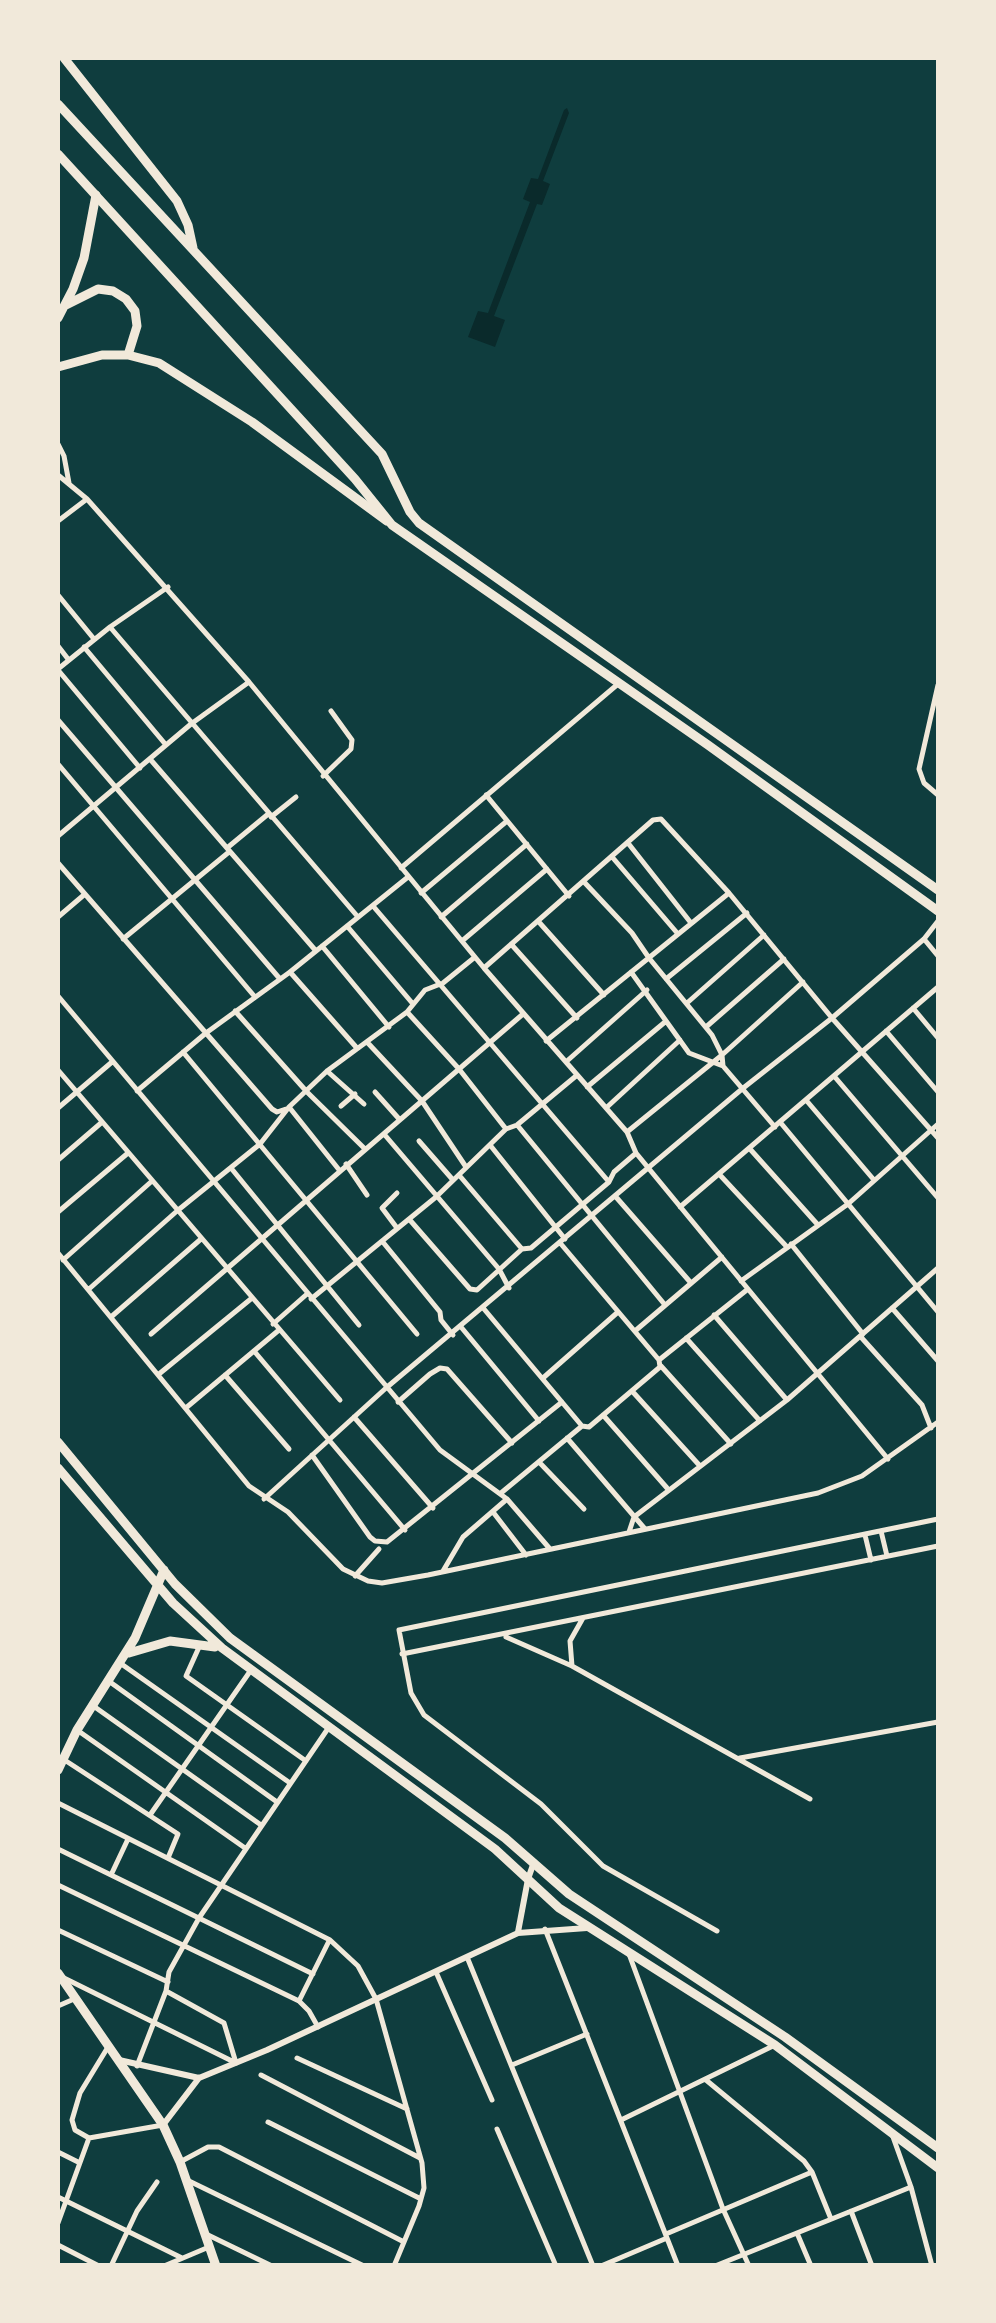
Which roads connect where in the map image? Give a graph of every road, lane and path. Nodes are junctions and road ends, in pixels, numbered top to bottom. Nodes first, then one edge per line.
1 (64, 58) edge
2 (58, 104) edge
3 (58, 154) edge
4 (96, 195) junction
5 (193, 250) junction
6 (65, 306) junction
7 (58, 318) edge
8 (128, 355) junction
9 (58, 367) edge
10 (58, 444) edge
11 (58, 475) edge
12 (70, 484) junction
13 (87, 499) junction
14 (58, 521) edge
15 (392, 525) junction
16 (168, 587) junction
17 (58, 595) edge
18 (110, 626) junction
19 (95, 640) junction
20 (58, 646) edge
21 (84, 647) junction
22 (69, 659) junction
23 (58, 669) edge
24 (249, 682) junction
25 (618, 684) junction
26 (938, 685) edge
27 (331, 710) dead end
28 (58, 720) edge
29 (191, 724) junction
30 (166, 745) junction
31 (150, 759) junction
32 (58, 764) edge
33 (140, 768) junction
34 (323, 776) junction
35 (115, 788) junction
36 (486, 795) junction
37 (938, 795) edge
38 (296, 798) dead end
39 (93, 806) junction
40 (269, 816) junction
41 (507, 820) junction
42 (58, 836) edge
43 (628, 842) junction
44 (527, 844) junction
45 (228, 850) junction
46 (613, 858) junction
47 (58, 863) edge
48 (401, 868) junction
49 (547, 869) junction
50 (408, 877) junction
51 (193, 881) junction
52 (584, 882) junction
53 (938, 890) edge
54 (729, 892) junction
55 (84, 894) junction
56 (422, 894) junction
57 (569, 896) junction
58 (171, 899) junction
59 (373, 906) junction
60 (938, 911) edge
61 (747, 914) junction
62 (58, 917) edge
63 (358, 917) junction
64 (441, 917) junction
65 (538, 921) junction
66 (938, 921) edge
67 (690, 923) junction
68 (347, 925) junction
69 (678, 934) junction
70 (764, 935) junction
71 (124, 939) junction
72 (924, 940) junction
73 (462, 941) junction
74 (511, 944) junction
75 (319, 948) junction
76 (938, 956) edge
77 (475, 957) junction
78 (649, 958) junction
79 (784, 959) junction
80 (484, 968) junction
81 (290, 972) junction
82 (631, 972) junction
83 (280, 979) junction
84 (666, 979) junction
85 (803, 982) junction
86 (442, 983) junction
87 (938, 988) edge
88 (647, 990) junction
89 (604, 995) junction
90 (58, 996) edge
91 (254, 997) junction
92 (686, 1003) junction
93 (413, 1004) junction
94 (913, 1008) junction
95 (235, 1010) junction
96 (407, 1012) junction
97 (524, 1014) junction
98 (577, 1018) junction
99 (832, 1018) junction
100 (665, 1022) junction
101 (388, 1027) junction
102 (706, 1027) junction
103 (886, 1032) junction
104 (206, 1033) junction
105 (938, 1038) edge
106 (546, 1040) junction
107 (680, 1040) junction
108 (367, 1042) junction
109 (491, 1042) junction
110 (356, 1047) junction
111 (864, 1050) junction
112 (183, 1052) junction
113 (722, 1055) junction
114 (112, 1062) junction
115 (566, 1062) junction
116 (711, 1064) junction
117 (722, 1066) junction
118 (459, 1069) junction
119 (58, 1070) edge
120 (327, 1071) junction
121 (577, 1076) junction
122 (834, 1076) junction
123 (586, 1087) junction
124 (742, 1088) junction
125 (137, 1091) junction
126 (76, 1092) junction
127 (307, 1092) junction
128 (375, 1092) dead end
129 (938, 1092) edge
130 (355, 1094) junction
131 (806, 1100) junction
132 (422, 1101) junction
133 (364, 1104) dead end
134 (541, 1104) junction
135 (342, 1106) dead end
136 (288, 1107) junction
137 (58, 1108) edge
138 (606, 1108) junction
139 (400, 1120) junction
140 (102, 1122) junction
141 (938, 1124) edge
142 (517, 1125) junction
143 (777, 1125) junction
144 (506, 1129) junction
145 (932, 1130) junction
146 (627, 1132) junction
147 (384, 1134) junction
148 (938, 1138) edge
149 (419, 1141) dead end
150 (260, 1144) junction
151 (490, 1145) junction
152 (749, 1148) junction
153 (366, 1149) junction
154 (128, 1153) junction
155 (636, 1153) junction
156 (902, 1156) junction
157 (58, 1160) edge
158 (346, 1164) junction
159 (466, 1167) junction
160 (230, 1168) junction
161 (649, 1169) junction
162 (340, 1170) junction
163 (719, 1174) junction
164 (456, 1178) junction
165 (152, 1180) junction
166 (874, 1180) junction
167 (212, 1182) junction
168 (609, 1182) junction
169 (397, 1194) dead end
170 (366, 1195) dead end
171 (436, 1197) junction
172 (616, 1197) junction
173 (938, 1198) edge
174 (307, 1199) junction
175 (583, 1204) junction
176 (848, 1204) junction
177 (680, 1206) junction
178 (177, 1210) junction
179 (58, 1212) edge
180 (593, 1217) junction
181 (408, 1219) junction
182 (818, 1225) junction
183 (278, 1226) junction
184 (556, 1227) junction
185 (397, 1228) junction
186 (201, 1239) junction
187 (382, 1241) junction
188 (262, 1242) junction
189 (563, 1242) junction
190 (789, 1245) junction
191 (522, 1249) junction
192 (58, 1253) edge
193 (722, 1257) junction
194 (63, 1260) junction
195 (357, 1261) junction
196 (938, 1268) edge
197 (228, 1270) junction
198 (499, 1270) junction
199 (741, 1281) junction
200 (691, 1283) junction
201 (327, 1286) junction
202 (918, 1287) junction
203 (509, 1288) junction
204 (88, 1289) junction
205 (748, 1289) junction
206 (309, 1296) junction
207 (252, 1298) junction
208 (665, 1305) junction
209 (892, 1308) junction
210 (484, 1309) junction
211 (618, 1312) junction
212 (938, 1312) edge
213 (714, 1315) junction
214 (111, 1317) junction
215 (273, 1324) junction
216 (359, 1325) dead end
217 (461, 1328) junction
218 (279, 1330) junction
219 (635, 1332) junction
220 (151, 1334) dead end
221 (418, 1334) dead end
222 (453, 1335) junction
223 (862, 1335) junction
224 (686, 1338) junction
225 (254, 1351) junction
226 (428, 1355) junction
227 (938, 1362) edge
228 (660, 1363) junction
229 (440, 1368) junction
230 (819, 1373) junction
231 (159, 1374) junction
232 (225, 1375) junction
233 (543, 1378) junction
234 (386, 1388) junction
235 (632, 1391) junction
236 (340, 1400) dead end
237 (787, 1400) junction
238 (398, 1402) junction
239 (562, 1402) junction
240 (187, 1407) junction
241 (603, 1415) junction
242 (354, 1417) junction
243 (539, 1420) junction
244 (760, 1422) junction
245 (938, 1422) edge
246 (582, 1426) junction
247 (931, 1428) junction
248 (567, 1438) junction
249 (329, 1440) junction
250 (58, 1442) edge
251 (512, 1444) junction
252 (731, 1444) junction
253 (290, 1449) dead end
254 (312, 1454) junction
255 (888, 1459) junction
256 (539, 1462) junction
257 (700, 1466) junction
258 (58, 1468) edge
259 (472, 1476) junction
260 (667, 1489) junction
261 (500, 1494) junction
262 (264, 1499) junction
263 (507, 1500) junction
264 (433, 1508) junction
265 (584, 1509) dead end
266 (493, 1512) junction
267 (634, 1517) junction
268 (938, 1519) edge
269 (645, 1529) junction
270 (405, 1530) junction
271 (880, 1531) junction
272 (628, 1532) junction
273 (865, 1535) junction
274 (938, 1546) edge
275 (379, 1548) dead end
276 (550, 1549) junction
277 (526, 1554) junction
278 (887, 1556) junction
279 (871, 1560) junction
280 (164, 1570) junction
281 (442, 1572) junction
282 (355, 1576) junction
283 (158, 1587) junction
284 (582, 1618) junction
285 (503, 1636) junction
286 (202, 1643) junction
287 (222, 1648) junction
288 (402, 1654) junction
289 (123, 1658) junction
290 (572, 1666) junction
291 (251, 1670) junction
292 (108, 1680) junction
293 (227, 1705) junction
294 (92, 1706) junction
295 (938, 1722) edge
296 (211, 1727) junction
297 (329, 1727) junction
298 (77, 1730) junction
299 (198, 1746) junction
300 (63, 1758) junction
301 (737, 1758) junction
302 (306, 1761) junction
303 (182, 1769) junction
304 (58, 1770) edge
305 (290, 1783) junction
306 (166, 1792) junction
307 (810, 1799) dead end
308 (277, 1802) junction
309 (58, 1804) edge
310 (150, 1815) junction
311 (261, 1825) junction
312 (128, 1839) junction
313 (245, 1848) junction
314 (58, 1849) edge
315 (168, 1858) junction
316 (534, 1862) junction
317 (111, 1875) junction
318 (528, 1878) junction
319 (220, 1884) junction
320 (58, 1885) edge
321 (199, 1918) junction
322 (591, 1928) junction
323 (545, 1929) junction
324 (58, 1930) edge
325 (717, 1931) dead end
326 (518, 1933) junction
327 (330, 1940) junction
328 (184, 1946) junction
329 (628, 1951) junction
330 (468, 1957) junction
331 (436, 1972) junction
332 (58, 1974) edge
333 (313, 1974) junction
334 (168, 1982) junction
335 (166, 1991) junction
336 (74, 1999) junction
337 (376, 1999) junction
338 (299, 2001) junction
339 (58, 2006) edge
340 (152, 2022) junction
341 (318, 2027) junction
342 (587, 2034) junction
343 (776, 2046) junction
344 (108, 2047) junction
345 (297, 2058) dead end
346 (118, 2059) junction
347 (236, 2063) junction
348 (512, 2065) junction
349 (137, 2066) junction
350 (262, 2075) dead end
351 (198, 2078) junction
352 (706, 2080) junction
353 (679, 2092) junction
354 (492, 2100) dead end
355 (407, 2109) junction
356 (622, 2120) junction
357 (268, 2122) dead end
358 (163, 2125) junction
359 (496, 2129) dead end
360 (890, 2129) junction
361 (89, 2138) junction
362 (938, 2148) edge
363 (58, 2152) edge
364 (420, 2158) junction
365 (78, 2162) junction
366 (180, 2162) junction
367 (938, 2168) edge
368 (812, 2172) junction
369 (186, 2180) junction
370 (157, 2182) dead end
371 (911, 2187) junction
372 (58, 2197) edge
373 (421, 2199) junction
374 (66, 2201) junction
375 (723, 2210) junction
376 (851, 2211) junction
377 (831, 2219) junction
378 (58, 2223) edge
379 (128, 2232) junction
380 (797, 2232) junction
381 (206, 2234) junction
382 (666, 2236) junction
383 (404, 2242) junction
384 (58, 2246) edge
385 (209, 2248) junction
386 (744, 2254) junction
387 (182, 2258) junction
388 (99, 2266) edge
389 (111, 2266) edge
390 (164, 2266) edge
391 (216, 2266) edge
392 (272, 2266) edge
393 (364, 2266) edge
394 (394, 2266) edge
395 (556, 2266) edge
396 (597, 2266) edge
397 (678, 2266) edge
398 (714, 2266) edge
399 (748, 2266) edge
400 (811, 2266) edge
401 (872, 2266) edge
402 (932, 2266) edge

1 - 5 main road
2 - 5 main road
3 - 4 main road
4 - 6 main road
4 - 15 main road
5 - 53 main road
6 - 7 main road
6 - 8 main road
8 - 9 main road
8 - 15 main road
10 - 12 street
11 - 12 street
12 - 13 street
13 - 14 street
13 - 16 street
15 - 25 main road
16 - 18 street
16 - 24 street
17 - 19 street
18 - 19 street
18 - 29 street
19 - 21 street
20 - 22 street
21 - 22 street
21 - 30 street
22 - 23 street
23 - 33 street
24 - 29 street
24 - 34 street
25 - 36 street
25 - 60 main road
26 - 37 street
27 - 34 street
28 - 35 street
29 - 30 street
29 - 40 street
30 - 31 street
31 - 33 street
31 - 45 street
32 - 39 street
33 - 35 street
34 - 48 street
35 - 39 street
35 - 51 street
36 - 41 street
36 - 48 street
38 - 40 street
39 - 42 street
39 - 58 street
40 - 45 street
40 - 63 street
41 - 44 street
41 - 56 street
43 - 46 street
43 - 54 street
43 - 67 street
44 - 49 street
44 - 64 street
45 - 51 street
45 - 75 street
46 - 52 street
46 - 69 street
47 - 55 street
48 - 50 street
49 - 57 street
49 - 73 street
50 - 56 street
50 - 59 street
51 - 58 street
51 - 83 street
52 - 57 street
52 - 78 street
54 - 61 street
54 - 67 street
55 - 62 street
55 - 71 street
56 - 64 street
57 - 65 street
58 - 71 street
58 - 91 street
59 - 63 street
59 - 86 street
61 - 70 street
61 - 84 street
63 - 68 street
64 - 73 street
65 - 74 street
65 - 89 street
66 - 72 street
67 - 69 street
68 - 75 street
68 - 93 street
69 - 78 street
70 - 79 street
70 - 92 street
71 - 104 street
72 - 76 street
72 - 99 street
73 - 77 street
74 - 80 street
74 - 98 street
75 - 81 street
75 - 101 street
77 - 80 street
77 - 86 street
78 - 82 street
78 - 84 street
79 - 85 street
79 - 102 street
80 - 97 street
81 - 83 street
81 - 110 street
82 - 88 street
82 - 89 street
83 - 91 street
84 - 92 street
85 - 99 street
85 - 113 street
86 - 93 street
86 - 109 street
87 - 94 street
88 - 100 street
88 - 115 street
89 - 98 street
90 - 114 street
91 - 95 street
92 - 102 street
93 - 96 street
94 - 103 street
94 - 105 street
95 - 104 street
95 - 127 street
96 - 101 street
96 - 118 street
97 - 106 street
97 - 109 street
98 - 106 street
99 - 111 street
99 - 124 street
100 - 107 street
100 - 123 street
101 - 108 street
102 - 113 street
103 - 111 street
103 - 129 street
104 - 112 street
104 - 136 street
106 - 115 street
107 - 116 street
107 - 138 street
108 - 110 street
108 - 132 street
109 - 118 street
109 - 134 street
110 - 120 street
111 - 122 street
111 - 145 street
112 - 125 street
112 - 150 street
113 - 116 street
113 - 117 street
114 - 125 street
114 - 126 street
115 - 121 street
116 - 117 street
116 - 146 street
117 - 124 street
118 - 132 street
118 - 144 street
119 - 126 street
120 - 127 street
120 - 130 street
121 - 123 street
121 - 134 street
122 - 131 street
122 - 156 street
123 - 138 street
124 - 143 street
124 - 161 street
125 - 167 street
126 - 137 street
126 - 140 street
127 - 136 street
127 - 153 street
128 - 139 street
130 - 133 street
130 - 135 street
131 - 143 street
131 - 166 street
132 - 139 street
132 - 159 street
134 - 142 street
134 - 168 street
136 - 150 street
136 - 162 street
138 - 146 street
139 - 147 street
140 - 154 street
140 - 157 street
141 - 145 street
142 - 144 street
142 - 175 street
143 - 152 street
143 - 176 street
144 - 151 street
145 - 148 street
145 - 156 street
146 - 155 street
147 - 153 street
147 - 171 street
149 - 164 street
150 - 160 street
150 - 174 street
151 - 159 street
151 - 184 street
152 - 163 street
152 - 182 street
153 - 158 street
154 - 165 street
154 - 179 street
155 - 161 street
155 - 168 street
156 - 166 street
156 - 173 street
158 - 162 street
158 - 170 street
159 - 164 street
160 - 167 street
160 - 183 street
161 - 172 street
161 - 177 street
162 - 174 street
163 - 177 street
163 - 190 street
164 - 171 street
164 - 191 street
165 - 178 street
165 - 194 street
166 - 176 street
167 - 178 street
167 - 188 street
168 - 175 street
169 - 185 street
171 - 181 street
171 - 198 street
172 - 180 street
172 - 200 street
174 - 183 street
174 - 195 street
175 - 180 street
175 - 184 street
176 - 182 street
176 - 202 street
177 - 193 street
178 - 186 street
178 - 204 street
180 - 189 street
180 - 208 street
181 - 185 street
181 - 198 street
182 - 190 street
183 - 188 street
183 - 201 street
184 - 189 street
184 - 191 street
185 - 187 street
186 - 197 street
186 - 214 street
187 - 195 street
187 - 222 street
188 - 197 street
188 - 206 street
189 - 203 street
189 - 211 street
190 - 199 street
190 - 223 street
191 - 198 street
192 - 194 street
193 - 199 street
193 - 200 street
194 - 204 street
195 - 201 street
195 - 221 street
196 - 202 street
197 - 207 street
197 - 220 street
198 - 203 street
199 - 205 street
200 - 208 street
201 - 206 street
201 - 216 street
202 - 209 street
202 - 212 street
203 - 210 street
204 - 214 street
205 - 213 street
205 - 230 street
206 - 215 street
206 - 234 street
207 - 215 street
207 - 231 street
208 - 219 street
209 - 223 street
209 - 227 street
210 - 217 street
210 - 233 street
211 - 219 street
211 - 233 street
213 - 224 street
213 - 237 street
214 - 231 street
215 - 218 street
217 - 222 street
217 - 243 street
218 - 225 street
218 - 236 street
219 - 228 street
222 - 226 street
223 - 230 street
223 - 247 street
224 - 228 street
224 - 244 street
225 - 232 street
225 - 249 street
226 - 229 street
226 - 234 street
228 - 235 street
228 - 252 street
229 - 238 street
229 - 251 street
230 - 237 street
230 - 255 street
231 - 240 street
232 - 240 street
232 - 253 street
233 - 239 street
234 - 238 street
234 - 242 street
235 - 241 street
235 - 257 street
237 - 244 street
238 - 259 street
239 - 243 street
239 - 246 street
240 - 262 street
241 - 246 street
241 - 260 street
242 - 249 street
242 - 264 street
243 - 251 street
244 - 252 street
245 - 247 street
246 - 248 street
247 - 255 street
248 - 256 street
248 - 267 street
249 - 254 street
249 - 270 street
250 - 280 main road
251 - 259 street
252 - 257 street
254 - 262 street
254 - 270 street
255 - 269 street
256 - 261 street
256 - 265 street
257 - 260 street
258 - 283 main road
259 - 261 street
259 - 264 street
260 - 267 street
261 - 263 street
262 - 282 street
263 - 266 street
263 - 276 street
264 - 270 street
266 - 277 street
266 - 281 street
267 - 269 street
267 - 272 street
268 - 271 street
269 - 272 street
271 - 273 street
271 - 278 street
272 - 276 street
273 - 279 street
273 - 288 street
274 - 278 street
275 - 282 street
276 - 277 street
277 - 281 street
278 - 279 street
279 - 284 street
280 - 283 main road
280 - 316 main road
281 - 282 street
283 - 287 main road
283 - 289 main road
284 - 285 street
284 - 290 street
285 - 288 street
285 - 290 street
286 - 287 main road
286 - 289 main road
286 - 293 street
287 - 291 main road
288 - 325 street
289 - 292 main road
289 - 296 street
290 - 301 street
291 - 293 street
291 - 297 main road
292 - 294 main road
292 - 299 street
293 - 296 street
293 - 302 street
294 - 298 main road
294 - 303 street
295 - 301 street
296 - 299 street
296 - 305 street
297 - 302 street
297 - 318 main road
298 - 300 main road
298 - 306 street
299 - 303 street
299 - 308 street
300 - 304 main road
300 - 310 street
301 - 307 street
302 - 305 street
303 - 306 street
303 - 311 street
305 - 308 street
306 - 310 street
306 - 313 street
308 - 311 street
309 - 312 street
310 - 315 street
311 - 313 street
312 - 315 street
312 - 317 street
313 - 319 street
314 - 317 street
315 - 319 street
316 - 318 street
316 - 362 main road
317 - 321 street
318 - 322 main road
318 - 326 street
319 - 321 street
319 - 327 street
320 - 328 street
321 - 328 street
321 - 333 street
322 - 323 street
322 - 329 main road
323 - 326 street
323 - 342 street
324 - 334 street
326 - 330 street
327 - 333 street
327 - 337 street
328 - 334 street
328 - 338 street
329 - 343 main road
329 - 353 street
330 - 331 street
330 - 348 street
331 - 337 street
331 - 354 street
332 - 336 main road
332 - 340 street
333 - 338 street
334 - 335 street
335 - 340 street
335 - 347 street
336 - 339 street
336 - 344 main road
337 - 341 street
337 - 355 street
338 - 341 street
340 - 347 street
340 - 349 street
341 - 347 street
342 - 348 street
342 - 356 street
343 - 352 street
343 - 360 main road
344 - 346 main road
344 - 361 street
345 - 355 street
346 - 349 street
346 - 358 main road
347 - 351 street
348 - 396 street
349 - 351 street
350 - 364 street
351 - 358 street
352 - 353 street
352 - 368 street
353 - 356 street
353 - 375 street
355 - 364 street
356 - 382 street
357 - 373 street
358 - 361 street
358 - 366 main road
359 - 395 street
360 - 367 main road
360 - 371 street
361 - 365 street
363 - 365 street
364 - 373 street
365 - 374 street
366 - 369 main road
366 - 383 street
368 - 375 street
368 - 377 street
369 - 381 main road
369 - 393 street
370 - 379 street
371 - 376 street
371 - 402 street
372 - 374 street
373 - 383 street
374 - 378 street
374 - 379 street
375 - 382 street
375 - 386 street
376 - 377 street
376 - 401 street
377 - 380 street
379 - 387 street
379 - 389 street
380 - 386 street
380 - 400 street
381 - 385 main road
381 - 392 street
382 - 396 street
382 - 397 street
383 - 394 street
384 - 388 street
385 - 387 street
385 - 391 main road
386 - 398 street
386 - 399 street
387 - 390 street

